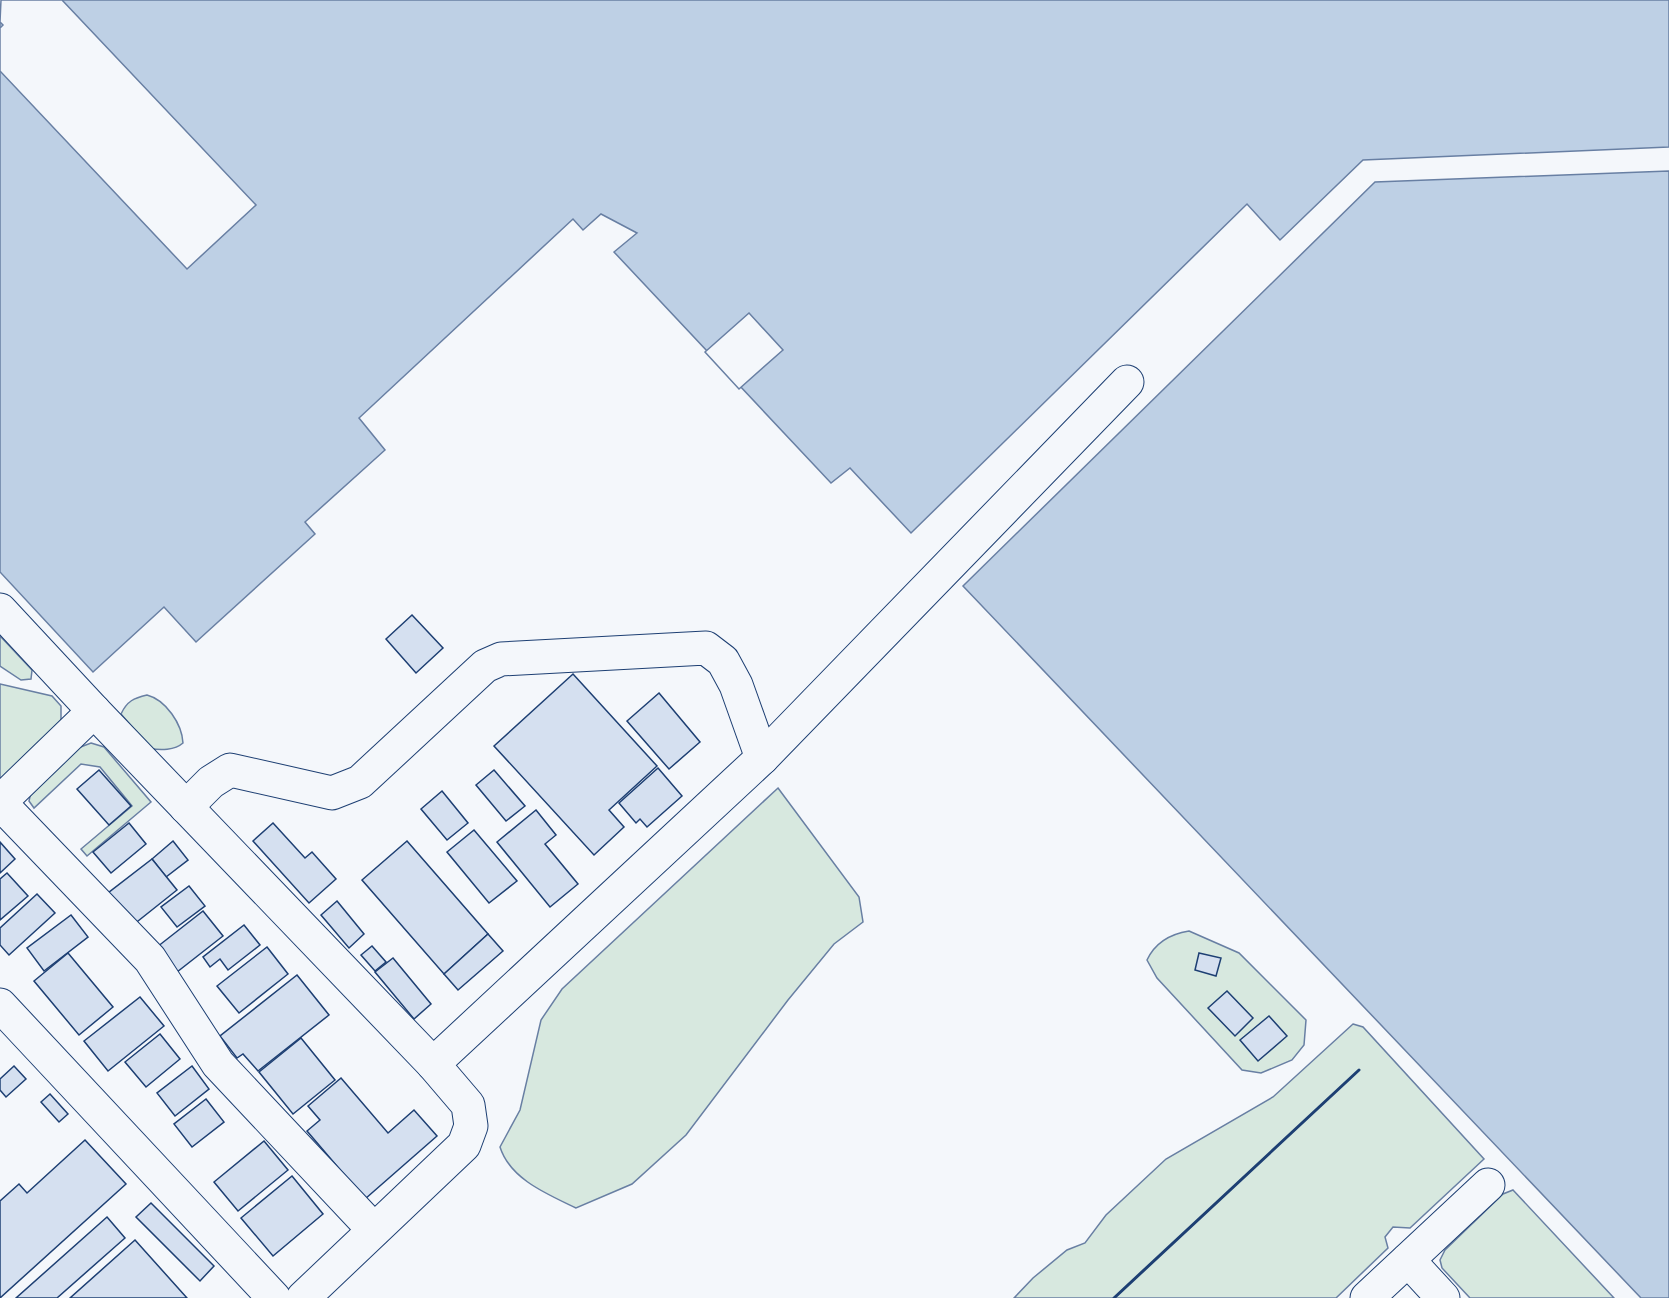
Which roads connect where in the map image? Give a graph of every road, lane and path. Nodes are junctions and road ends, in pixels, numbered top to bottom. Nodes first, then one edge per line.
1 (1127, 382) dead end
2 (0, 610) edge
3 (94, 711) junction
4 (762, 758) junction
5 (0, 802) edge
6 (186, 807) junction
7 (0, 1005) edge
8 (433, 1064) junction
9 (1488, 1185) dead end
10 (374, 1230) junction
11 (1408, 1260) junction
12 (274, 1298) edge
13 (303, 1298) edge
14 (1367, 1298) edge
15 (1443, 1298) edge

1 - 4 street
2 - 3 street
3 - 5 street
3 - 6 street
4 - 6 street
4 - 8 street
5 - 10 street
6 - 8 street
7 - 12 street
8 - 10 street
9 - 11 street
10 - 13 street
11 - 14 street
11 - 15 street

